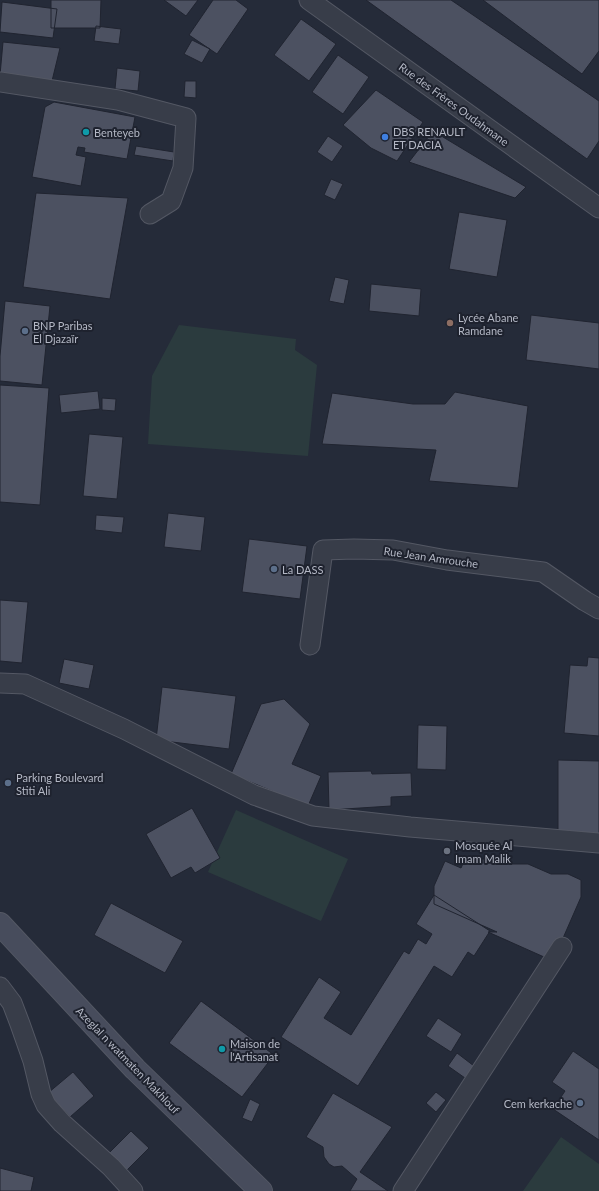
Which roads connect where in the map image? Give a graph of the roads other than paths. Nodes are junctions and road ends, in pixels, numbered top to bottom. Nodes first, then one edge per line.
1 (309, 0) edge
2 (0, 82) edge
3 (599, 208) edge
4 (150, 214) dead end
5 (599, 609) edge
6 (310, 645) dead end
7 (0, 682) edge
8 (599, 843) edge
9 (0, 924) edge
10 (562, 946) dead end
11 (0, 987) edge
12 (133, 1191) edge
13 (261, 1191) edge
14 (404, 1191) edge

1 - 3 street, Rue des Frères Oudahmane
2 - 4 street
5 - 6 street, Rue Jean Amrouche
7 - 8 street
9 - 13 main road, Azeglal n watmaten Makhlouf
10 - 14 street
11 - 12 street

